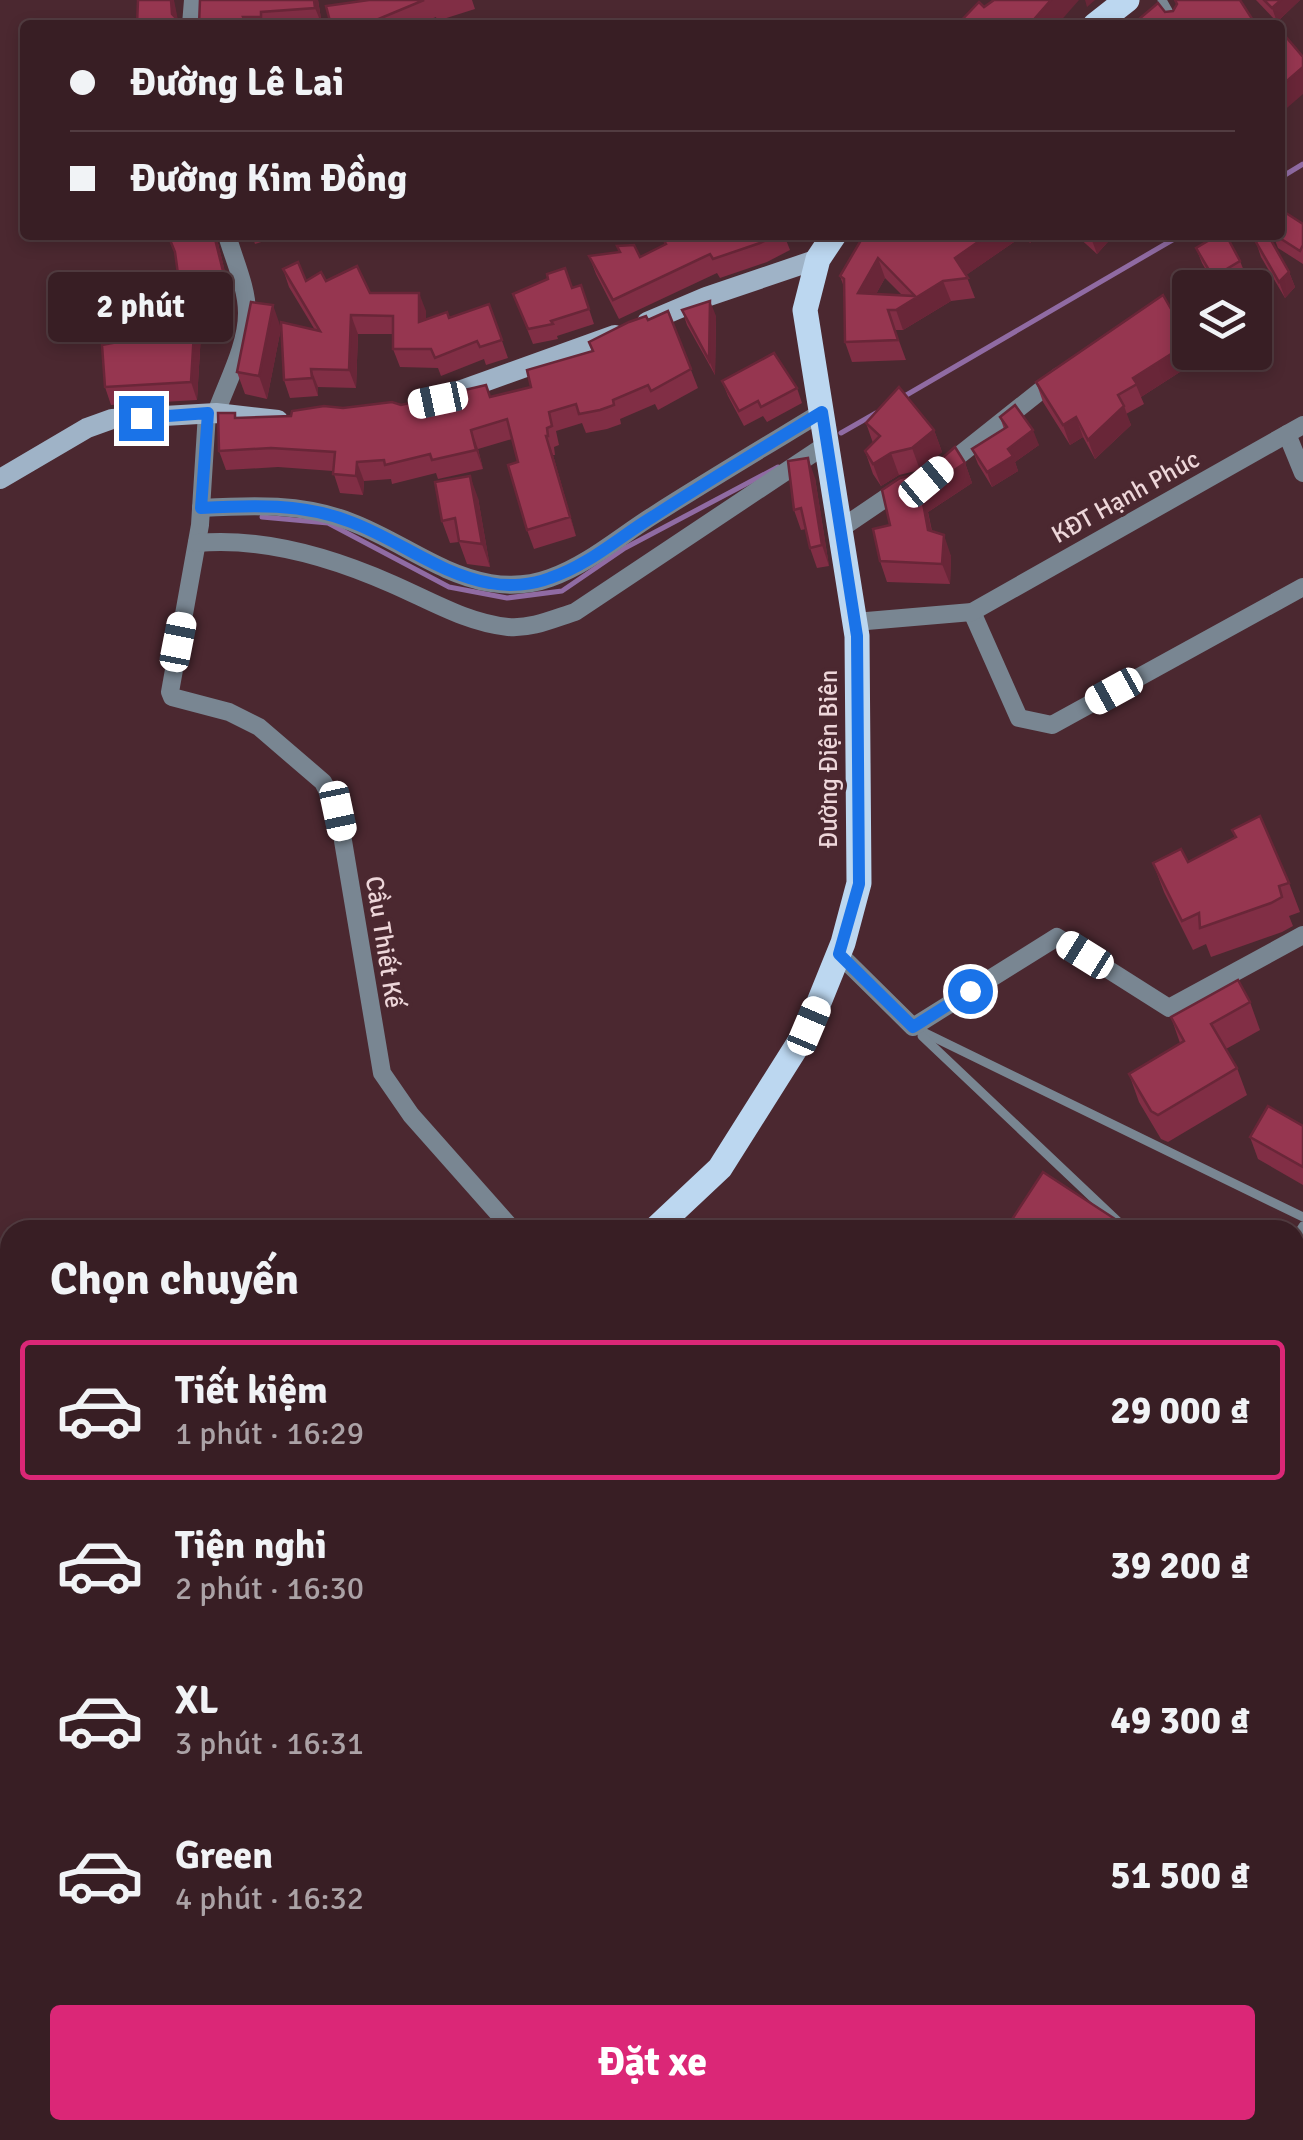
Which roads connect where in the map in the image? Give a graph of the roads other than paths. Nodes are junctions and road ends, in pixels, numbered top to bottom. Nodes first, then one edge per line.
1 (1128, 0) edge
2 (1102, 20) edge
3 (229, 240) edge
4 (831, 240) edge
5 (818, 259) junction
6 (1079, 362) edge
7 (410, 405) edge
8 (822, 412) junction
9 (212, 413) junction
10 (294, 417) edge
11 (1295, 429) edge
12 (826, 444) junction
13 (1303, 473) edge
14 (0, 478) edge
15 (201, 508) junction
16 (840, 529) junction
17 (196, 544) junction
18 (1303, 587) edge
19 (972, 612) junction
20 (855, 622) junction
21 (1303, 935) edge
22 (839, 954) junction
23 (913, 1027) junction
24 (1303, 1216) edge
25 (504, 1220) edge
26 (665, 1220) edge
27 (1117, 1220) edge

1 - 2 main road
3 - 9 street, Cầu Thiết Kế
4 - 5 main road, Đường Điện Biên
5 - 7 street
5 - 8 main road, Đường Điện Biên
6 - 16 street
8 - 12 main road, Đường Điện Biên
8 - 15 street
9 - 10 street
9 - 14 street
9 - 15 street, Cầu Thiết Kế
11 - 13 street
11 - 19 street, KĐT Hạnh Phúc
12 - 16 main road, Đường Điện Biên
12 - 17 street
15 - 17 street, Cầu Thiết Kế
16 - 20 main road, Đường Điện Biên
17 - 25 street, Cầu Thiết Kế
18 - 19 street
19 - 20 street, KĐT Hạnh Phúc
20 - 22 main road, Đường Điện Biên
21 - 23 street
22 - 23 street
22 - 26 main road, Đường Điện Biên
23 - 24 lane
23 - 27 lane

